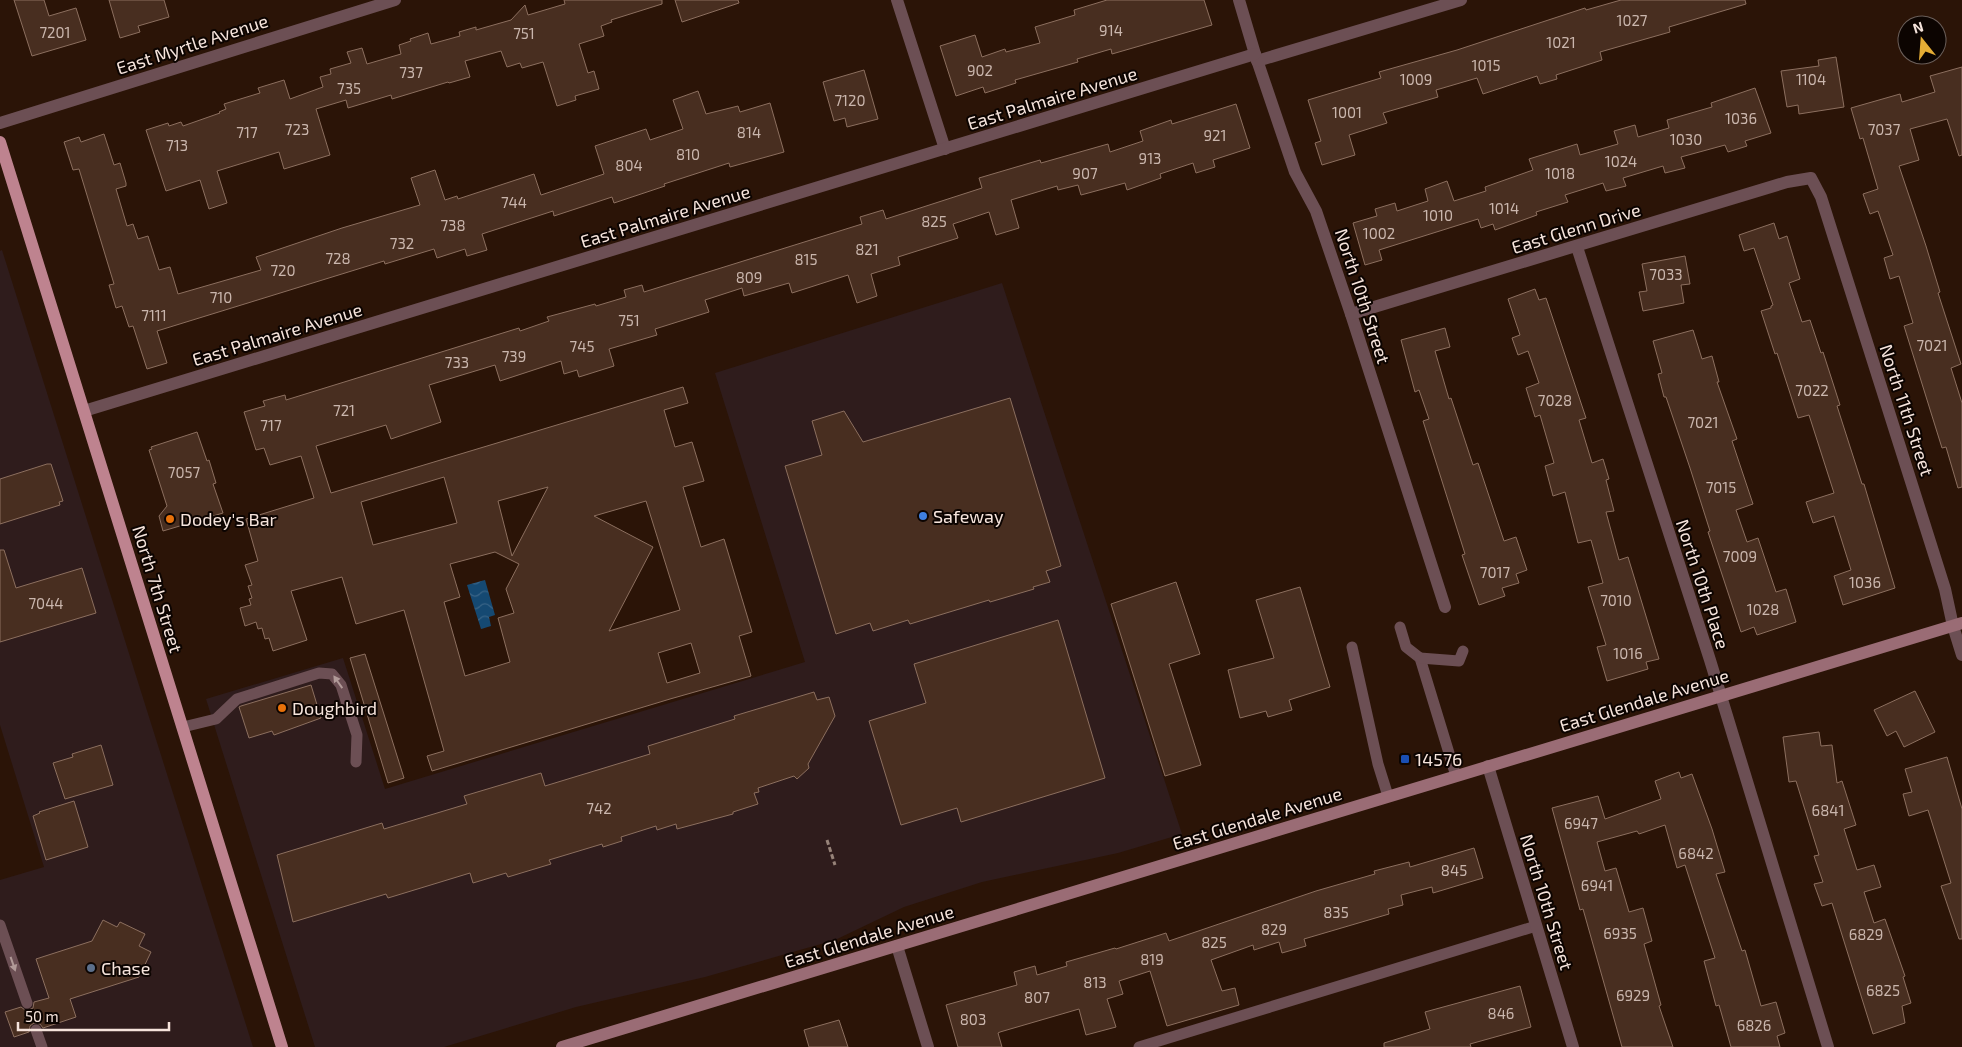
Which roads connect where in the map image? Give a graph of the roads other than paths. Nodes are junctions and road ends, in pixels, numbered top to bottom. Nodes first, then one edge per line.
1 (395, 0) edge
2 (897, 0) edge
3 (1239, 0) edge
4 (1461, 0) edge
5 (1256, 58) junction
6 (0, 124) edge
7 (0, 142) edge
8 (945, 148) junction
9 (1812, 178) joint
10 (1576, 247) junction
11 (1351, 314) junction
12 (84, 411) junction
13 (1445, 607) dead end
14 (1958, 624) edge
15 (1400, 627) dead end
16 (1352, 647) dead end
17 (1464, 652) dead end
18 (1962, 655) edge
19 (1420, 658) junction
20 (1720, 696) junction
21 (182, 727) junction
22 (356, 762) dead end
23 (1488, 766) junction
24 (1456, 776) junction
25 (1388, 796) junction
26 (0, 925) edge
27 (1536, 926) junction
28 (896, 946) junction
29 (27, 1003) dead end
30 (36, 1030) dead end
31 (595, 1042) edge
32 (42, 1047) edge
33 (282, 1047) edge
34 (562, 1047) edge
35 (928, 1047) edge
36 (1139, 1047) edge
37 (1573, 1047) edge
38 (1828, 1047) edge

1 - 6 street, East Myrtle Avenue
2 - 8 street
3 - 5 street, North 10th Street
4 - 5 street, East Palmaire Avenue
5 - 8 street, East Palmaire Avenue
5 - 11 street, North 10th Street
7 - 12 main road, North 7th Street
8 - 12 street, East Palmaire Avenue
9 - 10 street, East Glenn Drive
9 - 14 street, North 11th Street
10 - 11 street, East Glenn Drive
10 - 20 street, North 10th Place
11 - 13 street, North 10th Street
12 - 21 main road, North 7th Street
14 - 18 street, North 11th Street
14 - 20 main road, East Glendale Avenue
15 - 19 lane
16 - 25 lane
17 - 19 lane
19 - 24 lane
20 - 23 main road, East Glendale Avenue
20 - 38 street, North 10th Place
22 -> 21 lane
21 - 33 main road, North 7th Street
23 - 24 main road, East Glendale Avenue
23 - 27 street, North 10th Street
24 - 25 main road, East Glendale Avenue
25 - 28 main road, East Glendale Avenue
26 -> 29 lane
27 - 36 lane
27 - 37 street, North 10th Street
28 - 31 main road, East Glendale Avenue
28 - 35 street
30 - 32 lane
31 - 34 main road, East Glendale Avenue

